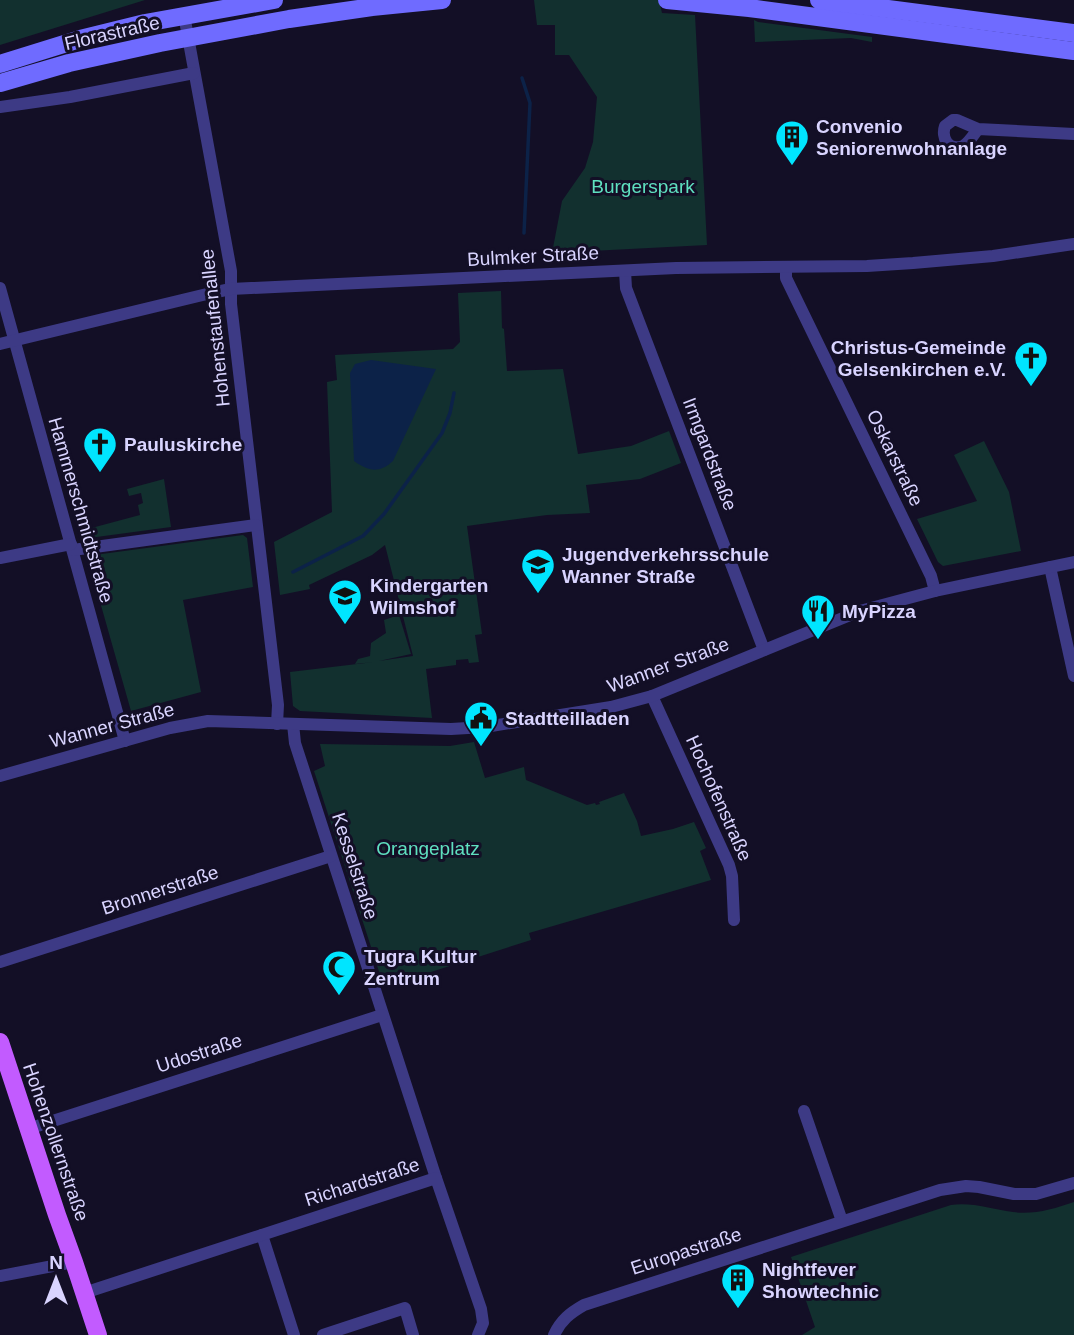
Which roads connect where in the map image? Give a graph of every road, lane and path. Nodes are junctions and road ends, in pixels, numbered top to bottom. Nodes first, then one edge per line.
1 (274, 0) edge
2 (442, 0) edge
3 (667, 0) edge
4 (819, 0) edge
5 (184, 15) junction
6 (1074, 33) edge
7 (188, 38) junction
8 (1074, 51) edge
9 (0, 64) edge
10 (194, 73) junction
11 (0, 83) edge
12 (0, 107) edge
13 (978, 129) dead end
14 (1074, 134) edge
15 (1074, 244) edge
16 (786, 267) junction
17 (625, 271) junction
18 (0, 288) edge
19 (231, 289) junction
20 (15, 341) junction
21 (0, 344) edge
22 (256, 525) junction
23 (72, 547) junction
24 (0, 558) edge
25 (1074, 562) edge
26 (1050, 567) junction
27 (935, 591) junction
28 (764, 650) junction
29 (1074, 676) edge
30 (652, 696) junction
31 (277, 724) junction
32 (293, 724) junction
33 (125, 741) junction
34 (0, 776) edge
35 (331, 856) junction
36 (734, 920) dead end
37 (0, 962) edge
38 (382, 1015) junction
39 (0, 1042) edge
40 (804, 1111) dead end
41 (28, 1129) junction
42 (436, 1178) junction
43 (1074, 1183) edge
44 (842, 1222) junction
45 (262, 1235) junction
46 (75, 1262) junction
47 (0, 1276) edge
48 (84, 1293) junction
49 (98, 1335) edge
50 (294, 1335) edge
51 (323, 1335) edge
52 (413, 1335) edge
53 (478, 1335) edge
54 (554, 1335) edge

1 - 5 main road, Florastraße
2 - 7 main road, Florastraße
3 - 8 main road
4 - 6 main road
5 - 7 street, Hohenstaufenallee
5 - 9 main road, Florastraße
7 - 10 street, Hohenstaufenallee
7 - 11 main road, Florastraße
10 - 12 street
10 - 19 street, Hohenstaufenallee
13 - 14 street
15 - 16 street, Bulmker Straße
16 - 17 street, Bulmker Straße
16 - 27 street, Oskarstraße
17 - 19 street, Bulmker Straße
17 - 28 street, Irmgardstraße
18 - 20 street, Hammerschmidtstraße
19 - 20 street, Bulmker Straße
19 - 22 street, Hohenstaufenallee
20 - 21 street, Bulmker Straße
20 - 23 street, Hammerschmidtstraße
22 - 23 street
22 - 31 street, Hohenstaufenallee
23 - 24 street
23 - 33 street, Hammerschmidtstraße
25 - 26 street, Wanner Straße
26 - 27 street, Wanner Straße
26 - 29 street
27 - 28 street, Wanner Straße
28 - 30 street, Wanner Straße
30 - 32 street, Wanner Straße
30 - 36 street, Hochofenstraße
31 - 32 street, Wanner Straße
31 - 33 street, Wanner Straße
32 - 35 street, Kesselstraße
33 - 34 street, Wanner Straße
35 - 37 street, Bronnerstraße
35 - 38 street, Kesselstraße
38 - 41 street, Udostraße
38 - 42 street, Kesselstraße
39 - 41 main road, Hohenzollernstraße
40 - 44 street
41 - 46 main road, Hohenzollernstraße
42 - 45 street, Richardstraße
42 - 53 street, Richardstraße
43 - 44 street, Europastraße
44 - 54 street, Europastraße
45 - 48 street, Richardstraße
45 - 50 street
46 - 47 street
46 - 48 main road, Hohenzollernstraße
48 - 49 main road, Hohenzollernstraße
51 - 52 street

